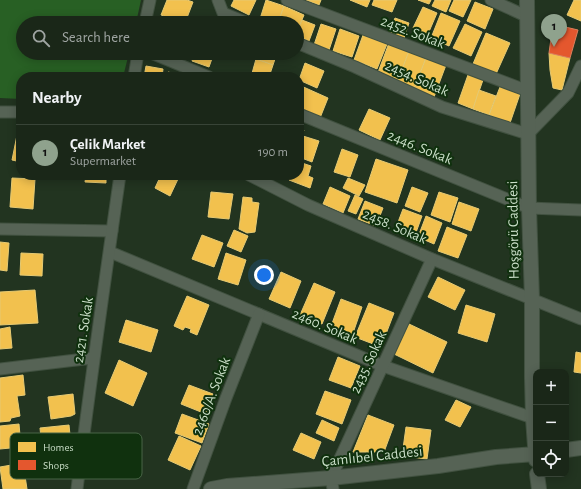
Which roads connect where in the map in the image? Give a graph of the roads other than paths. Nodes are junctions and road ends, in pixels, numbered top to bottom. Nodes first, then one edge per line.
1 (150, 0) edge
2 (218, 0) edge
3 (287, 0) edge
4 (491, 0) edge
5 (527, 0) edge
6 (147, 16) edge
7 (230, 16) edge
8 (526, 16) junction
9 (304, 46) edge
10 (137, 60) edge
11 (168, 60) edge
12 (581, 66) edge
13 (135, 72) edge
14 (197, 72) edge
15 (528, 91) junction
16 (0, 112) edge
17 (16, 112) edge
18 (304, 116) edge
19 (528, 134) junction
20 (119, 180) edge
21 (259, 180) edge
22 (529, 208) junction
23 (581, 210) edge
24 (0, 229) edge
25 (112, 231) junction
26 (110, 252) junction
27 (432, 259) junction
28 (532, 299) junction
29 (259, 314) junction
30 (581, 319) edge
31 (93, 358) junction
32 (383, 366) junction
33 (0, 369) edge
34 (533, 418) joint
35 (84, 433) edge
36 (581, 448) edge
37 (569, 450) edge
38 (533, 456) edge
39 (537, 477) edge
40 (78, 479) edge
41 (332, 483) edge
42 (77, 489) edge
43 (193, 489) edge
44 (210, 489) edge
45 (539, 489) edge

1 - 6 street
2 - 7 street
3 - 15 street, 2452. Sokak
4 - 8 street
5 - 8 street, Hoşgörü Caddesi
8 - 15 street, Hoşgörü Caddesi
9 - 19 street, 2454. Sokak
10 - 13 street
11 - 14 street
12 - 19 street
15 - 19 street, Hoşgörü Caddesi
16 - 17 street
18 - 22 street, 2446. Sokak
19 - 22 street, Hoşgörü Caddesi
20 - 25 street, 2421. Sokak
21 - 27 street, 2458. Sokak
22 - 23 street
22 - 28 street, Hoşgörü Caddesi
24 - 25 street
25 - 26 street, 2421. Sokak
26 - 29 street, 2460. Sokak
26 - 31 street, 2421. Sokak
27 - 28 street, 2458. Sokak
27 - 32 street, 2435. Sokak
28 - 30 street, 2458. Sokak
28 - 34 street, Hoşgörü Caddesi
29 - 32 street, 2460. Sokak
29 - 43 street, 2460/A. Sokak
31 - 33 street
31 - 35 street, 2421. Sokak
32 - 34 street, 2460. Sokak
32 - 41 street, 2435. Sokak
36 - 37 street
38 - 41 street, Çamlıbel Caddesi
39 - 45 street
40 - 42 street, 2421. Sokak
41 - 44 street, Çamlıbel Caddesi

